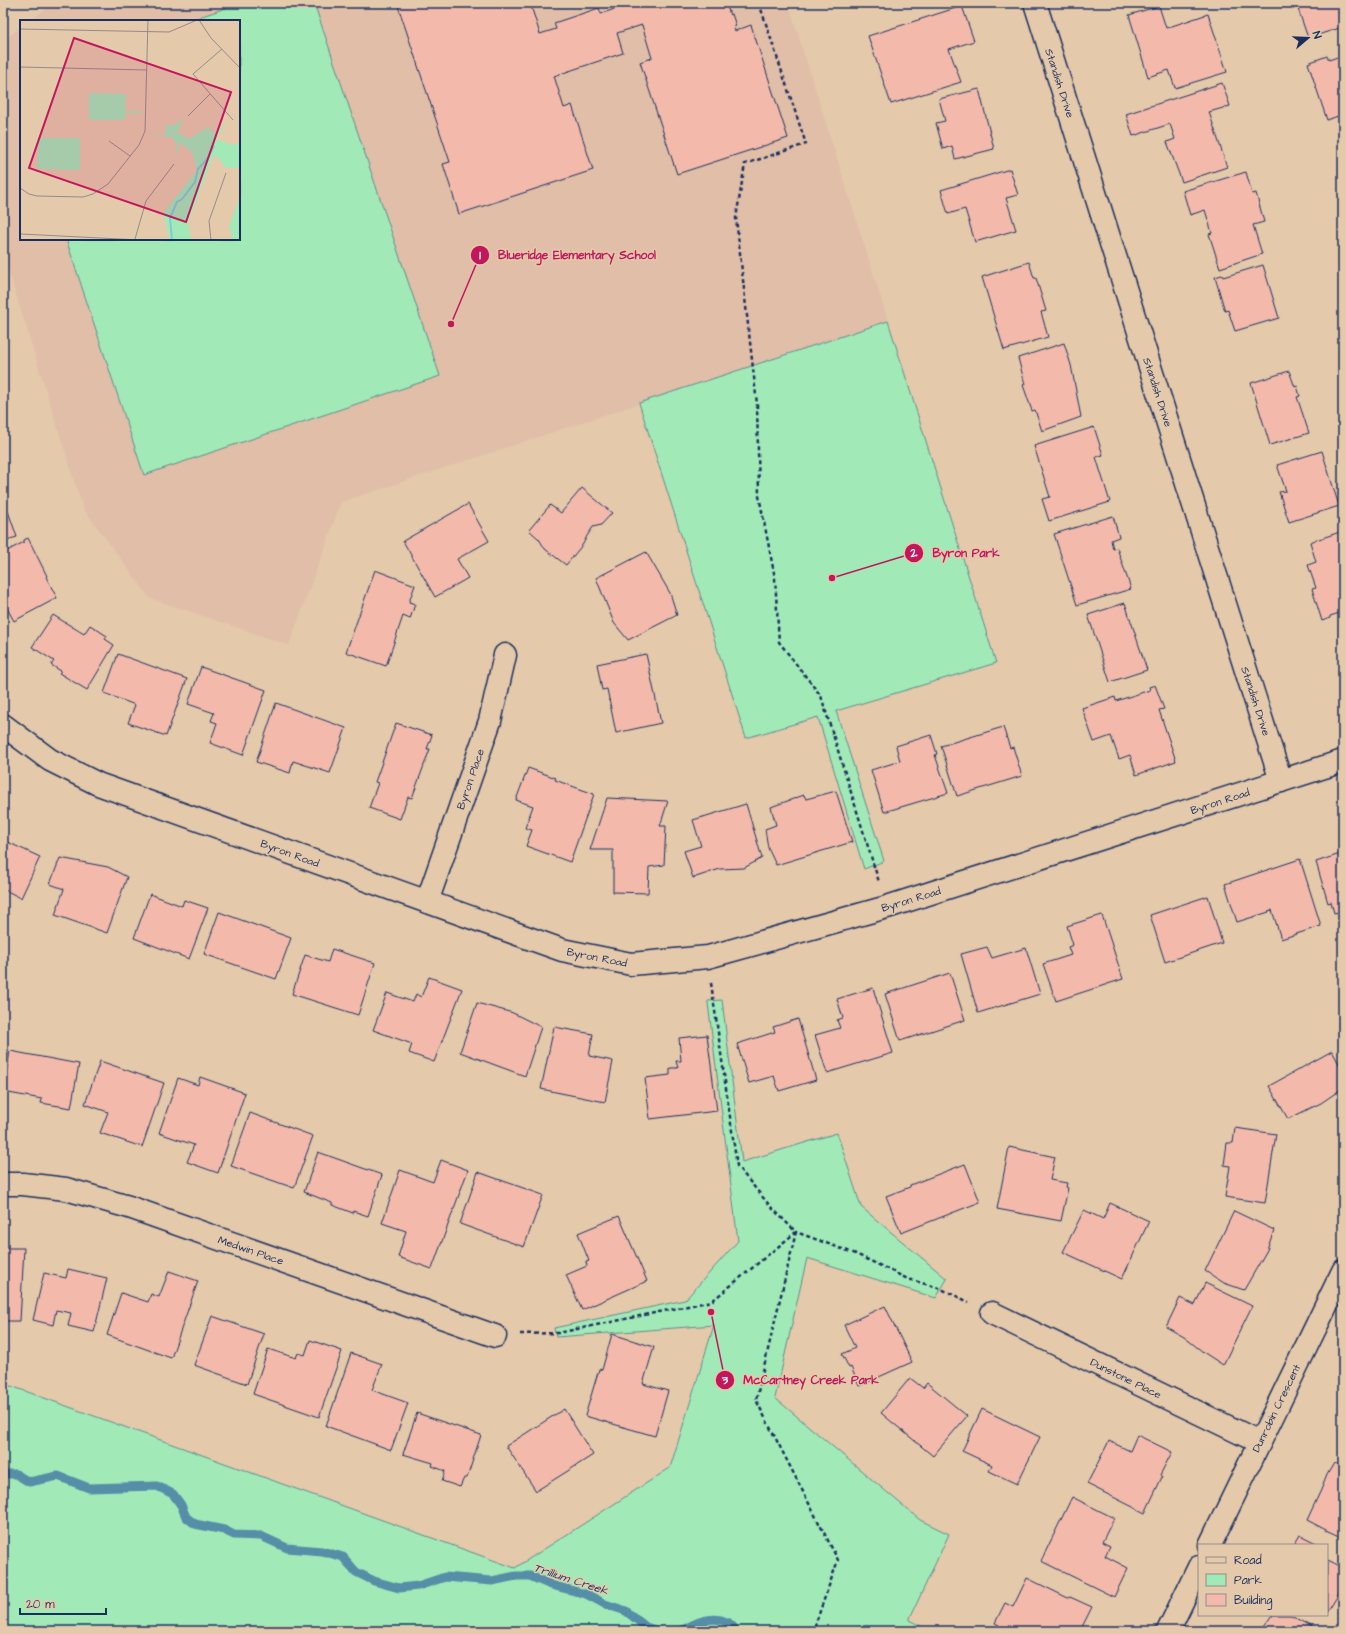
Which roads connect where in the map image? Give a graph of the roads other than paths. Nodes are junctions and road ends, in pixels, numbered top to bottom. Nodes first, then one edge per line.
1 (1035, 3) edge
2 (506, 655) dead end
3 (3, 726) edge
4 (1343, 761) edge
5 (1281, 781) junction
6 (427, 902) junction
7 (3, 1184) edge
8 (1343, 1271) edge
9 (992, 1313) road end
10 (496, 1336) road end
11 (1259, 1442) junction
12 (1210, 1544) edge
13 (1198, 1569) edge
14 (1168, 1631) edge

1 - 5 street, Standish Drive
2 - 6 street, Byron Place
3 - 6 street, Byron Road
4 - 5 street, Byron Road
5 - 6 street, Byron Road
7 - 10 street, Medwin Place
8 - 11 street, Dunrobin Crescent
9 - 11 street, Dunstone Place
11 - 12 street, Dunrobin Crescent
13 - 14 street

